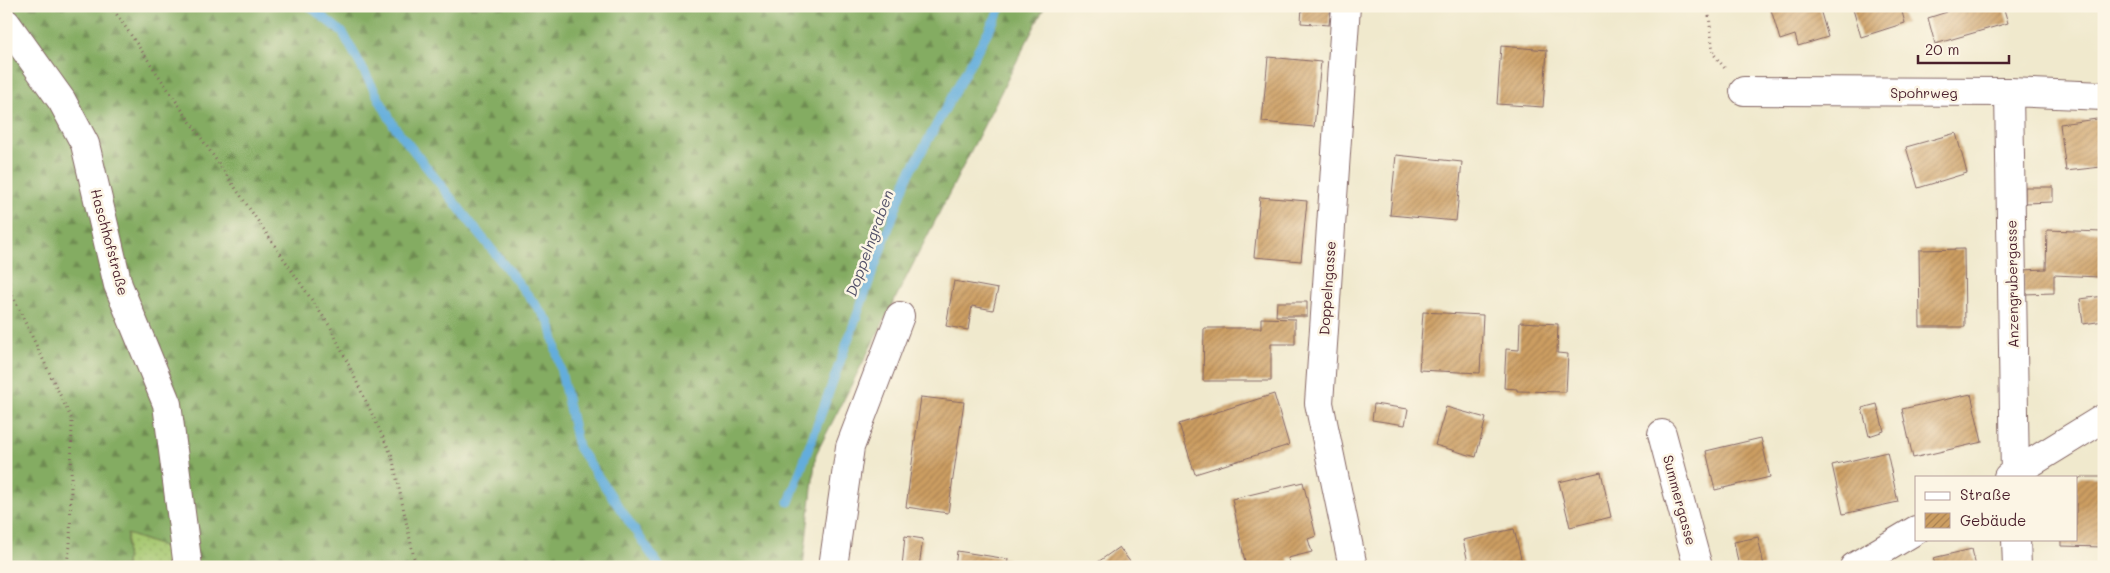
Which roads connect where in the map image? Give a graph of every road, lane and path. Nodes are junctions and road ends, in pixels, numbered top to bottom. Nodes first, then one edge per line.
1 (111, 6) edge
2 (1346, 6) edge
3 (1708, 6) edge
4 (6, 23) edge
5 (1744, 91) joint
6 (2009, 92) junction
7 (2104, 96) edge
8 (6, 282) edge
9 (900, 316) dead end
10 (2104, 418) edge
11 (1662, 434) dead end
12 (2013, 475) edge
13 (1915, 531) edge
14 (2016, 540) edge
15 (66, 567) edge
16 (188, 567) edge
17 (416, 567) edge
18 (833, 567) edge
19 (1353, 567) edge
20 (1698, 567) edge
21 (1854, 567) edge
22 (2017, 567) edge

1 - 17 path
2 - 19 street, Doppelngasse
3 - 5 path
4 - 16 street, Haschhofstraße
5 - 6 street, Spohrweg
6 - 7 street, Spohrweg
6 - 12 street, Anzengrubergasse
8 - 15 path
9 - 18 street
10 - 12 street
11 - 20 street, Summergasse
13 - 21 street
14 - 22 street

